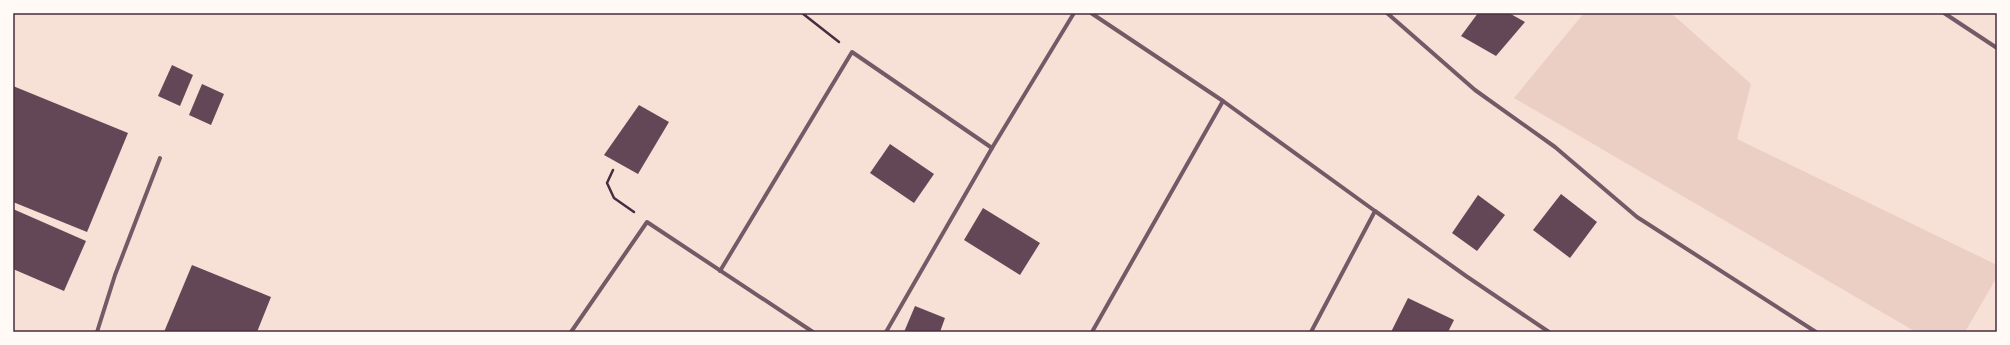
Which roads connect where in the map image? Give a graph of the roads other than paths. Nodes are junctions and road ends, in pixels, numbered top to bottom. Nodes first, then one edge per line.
1 (1074, 13) edge
2 (1091, 13) edge
3 (1387, 13) edge
4 (1944, 13) edge
5 (1997, 48) edge
6 (1224, 101) junction
7 (992, 148) junction
8 (160, 158) dead end
9 (1375, 211) junction
10 (720, 270) junction
11 (98, 332) edge
12 (571, 332) edge
13 (813, 332) edge
14 (886, 332) edge
15 (1092, 332) edge
16 (1311, 332) edge
17 (1549, 332) edge
18 (1816, 332) edge

1 - 7 street
2 - 6 street
3 - 18 street
4 - 5 street
6 - 9 street
6 - 15 street
7 - 10 street
7 - 14 street
8 - 11 street
9 - 16 street
9 - 17 street
10 - 12 street
10 - 13 street

